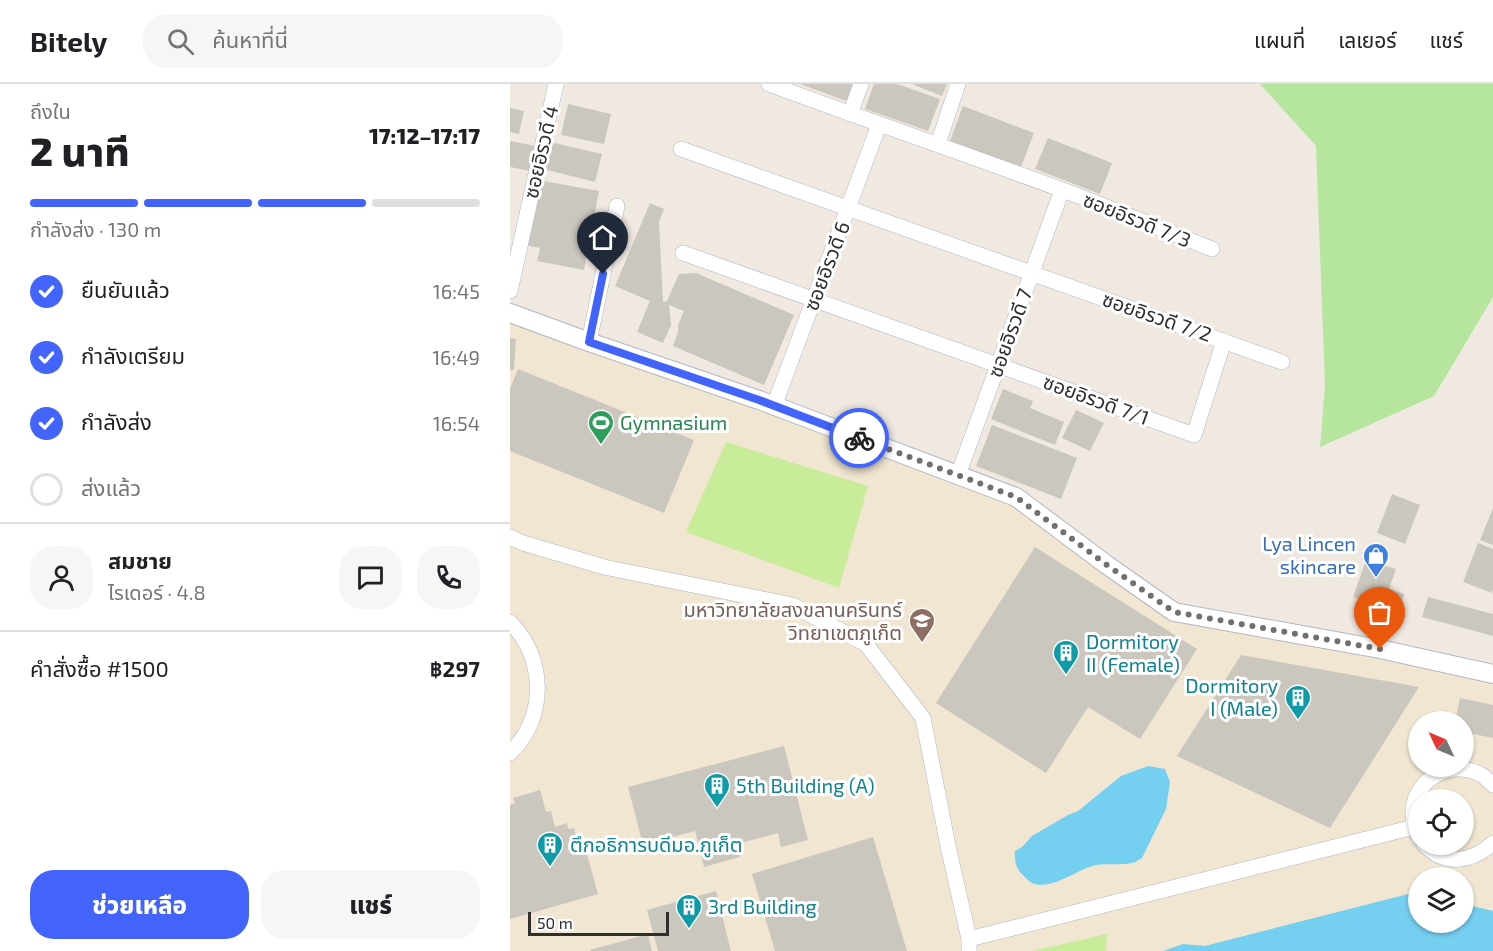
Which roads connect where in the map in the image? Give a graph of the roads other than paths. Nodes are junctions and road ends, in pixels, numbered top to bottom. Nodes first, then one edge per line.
1 (556, 84) edge
2 (769, 84) edge
3 (861, 84) edge
4 (958, 84) edge
5 (850, 114) junction
6 (879, 125) junction
7 (938, 144) junction
8 (681, 149) dead end
9 (1062, 190) junction
10 (617, 206) dead end
11 (848, 208) junction
12 (1212, 249) dead end
13 (683, 253) dead end
14 (1031, 273) junction
15 (510, 291) edge
16 (814, 300) junction
17 (510, 313) edge
18 (1224, 341) junction
19 (589, 342) junction
20 (1282, 362) dead end
21 (998, 365) junction
22 (774, 406) junction
23 (958, 476) junction
24 (510, 537) edge
25 (510, 622) edge
26 (1493, 675) edge
27 (510, 753) edge
28 (1493, 785) edge
29 (1421, 789) edge
30 (1408, 834) edge
31 (1493, 843) edge
32 (1438, 855) edge
33 (969, 945) edge

1 - 15 street, ซอยอิรวดี 4
2 - 5 street, ซอยอิรวดี 7/3
3 - 5 street
4 - 7 street
5 - 6 street, ซอยอิรวดี 7/3
6 - 7 street, ซอยอิรวดี 7/3
6 - 11 street, ซอยอิรวดี 6
7 - 9 street, ซอยอิรวดี 7/3
8 - 11 street, ซอยอิรวดี 7/2
9 - 12 street, ซอยอิรวดี 7/3
9 - 14 street, ซอยอิรวดี 7
10 - 19 street
11 - 14 street, ซอยอิรวดี 7/2
11 - 16 street, ซอยอิรวดี 6
13 - 16 street, ซอยอิรวดี 7/1
14 - 18 street, ซอยอิรวดี 7/2
14 - 21 street, ซอยอิรวดี 7
16 - 21 street, ซอยอิรวดี 7/1
16 - 22 street, ซอยอิรวดี 6
17 - 19 street
18 - 20 street, ซอยอิรวดี 7/2
18 - 21 street, ซอยอิรวดี 7/1
19 - 22 street
21 - 23 street, ซอยอิรวดี 7
22 - 23 street
23 - 26 street
24 - 33 street
25 - 27 street
28 - 29 street
30 - 33 street
31 - 32 street

